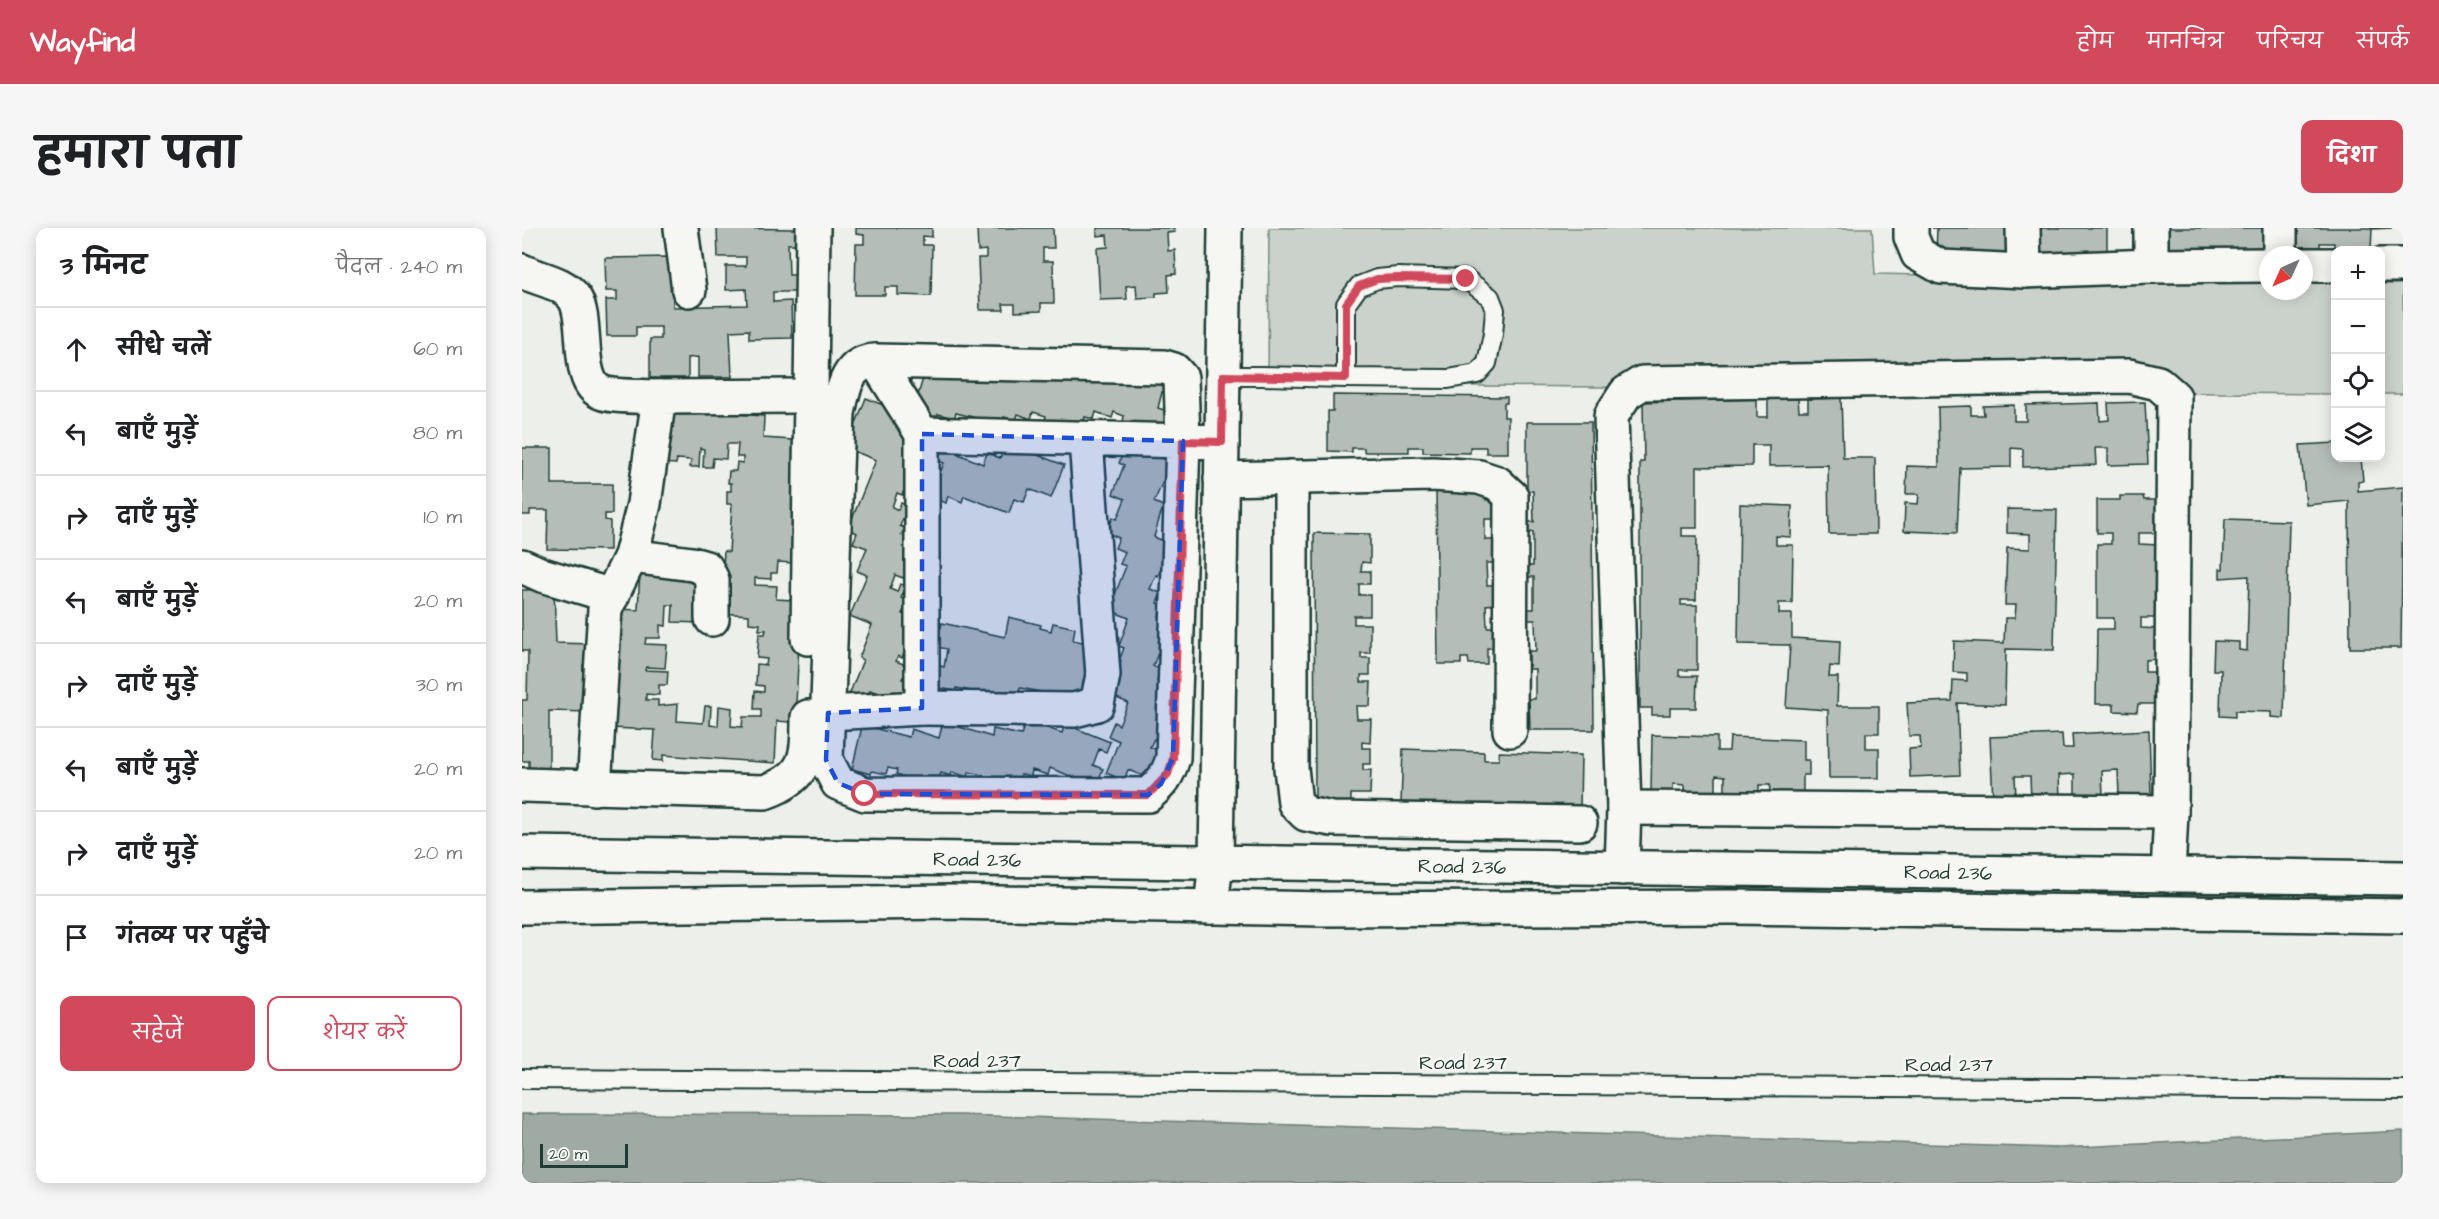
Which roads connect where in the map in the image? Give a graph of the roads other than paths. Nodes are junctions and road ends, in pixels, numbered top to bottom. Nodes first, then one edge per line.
1 (681, 228) edge
2 (813, 228) edge
3 (1225, 228) edge
4 (1911, 228) edge
5 (2023, 228) edge
6 (2151, 228) edge
7 (2280, 228) edge
8 (2280, 246) edge
9 (2259, 265) edge
10 (2313, 265) edge
11 (2331, 265) edge
12 (2385, 265) edge
13 (2403, 265) edge
14 (2151, 266) junction
15 (522, 271) edge
16 (2024, 271) junction
17 (689, 290) dead end
18 (876, 361) junction
19 (1223, 376) junction
20 (1346, 378) junction
21 (810, 396) junction
22 (659, 397) junction
23 (922, 434) junction
24 (1086, 440) junction
25 (1183, 441) junction
26 (1222, 442) junction
27 (1291, 477) junction
28 (1221, 479) junction
29 (631, 556) junction
30 (522, 566) edge
31 (612, 596) junction
32 (712, 619) dead end
33 (922, 708) junction
34 (828, 713) junction
35 (1510, 730) dead end
36 (522, 785) edge
37 (594, 788) junction
38 (1624, 808) junction
39 (2171, 812) junction
40 (1580, 823) dead end
41 (522, 853) edge
42 (1216, 862) junction
43 (1622, 868) junction
44 (2168, 875) junction
45 (2403, 878) edge
46 (522, 907) edge
47 (1211, 907) junction
48 (2403, 916) edge
49 (522, 1079) edge
50 (2403, 1090) edge

1 - 17 street
2 - 21 street
3 - 19 street
4 - 16 street
5 - 16 street
6 - 14 street
7 - 8 street
9 - 14 street
10 - 11 street
12 - 13 street
14 - 16 street
15 - 22 street
18 - 23 street
18 - 25 street
18 - 34 street
19 - 20 lane
19 - 26 street
20 - 20 lane
21 - 22 street
21 - 37 street
22 - 29 street
23 - 24 street
23 - 33 street
24 - 25 street
24 - 33 street
25 - 26 street
25 - 34 street
26 - 28 street
27 - 28 street
27 - 35 street
27 - 40 street
28 - 42 street
29 - 31 street
29 - 32 street
30 - 31 street
31 - 37 street
33 - 34 street
36 - 37 street
38 - 39 street
38 - 39 street
38 - 43 street
39 - 44 street
41 - 42 street, Road 236
42 - 43 street, Road 236
42 - 47 street
43 - 44 street, Road 236
44 - 45 street, Road 236
46 - 47 street
47 - 48 street
49 - 50 lane, Road 237

